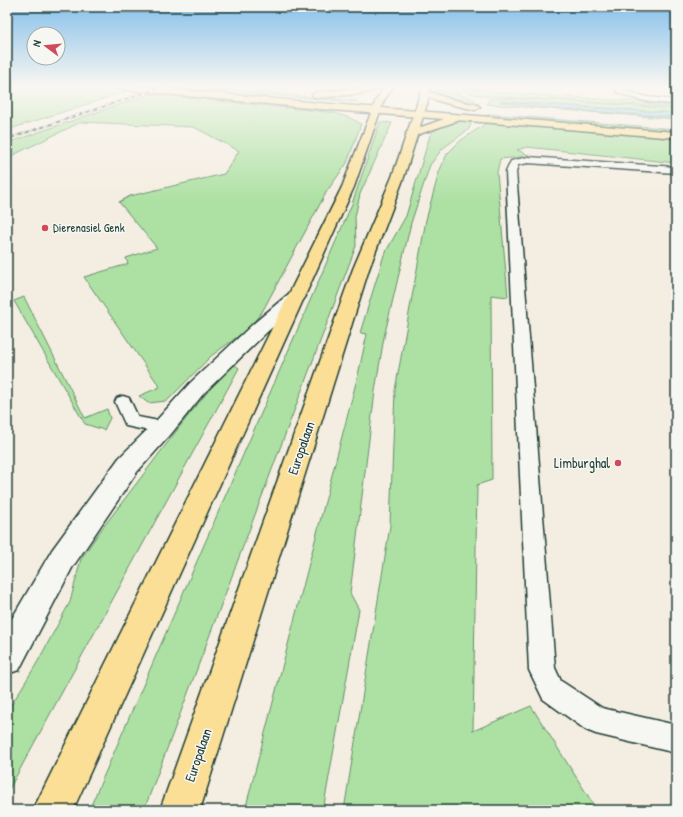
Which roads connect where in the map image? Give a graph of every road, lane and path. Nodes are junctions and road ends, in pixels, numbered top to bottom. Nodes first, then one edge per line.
1 (371, 125) edge
2 (415, 125) edge
3 (437, 125) edge
4 (560, 125) edge
5 (411, 134) junction
6 (676, 134) edge
7 (676, 170) edge
8 (297, 296) junction
9 (123, 402) dead end
10 (163, 428) junction
11 (7, 658) edge
12 (676, 739) edge
13 (54, 810) edge
14 (180, 810) edge

1 - 8 main road
2 - 5 main road, Europalaan
3 - 5 main road
4 - 6 main road
5 - 14 main road, Europalaan
7 - 12 lane
8 - 10 street
8 - 13 main road
9 - 10 lane
10 - 11 street

